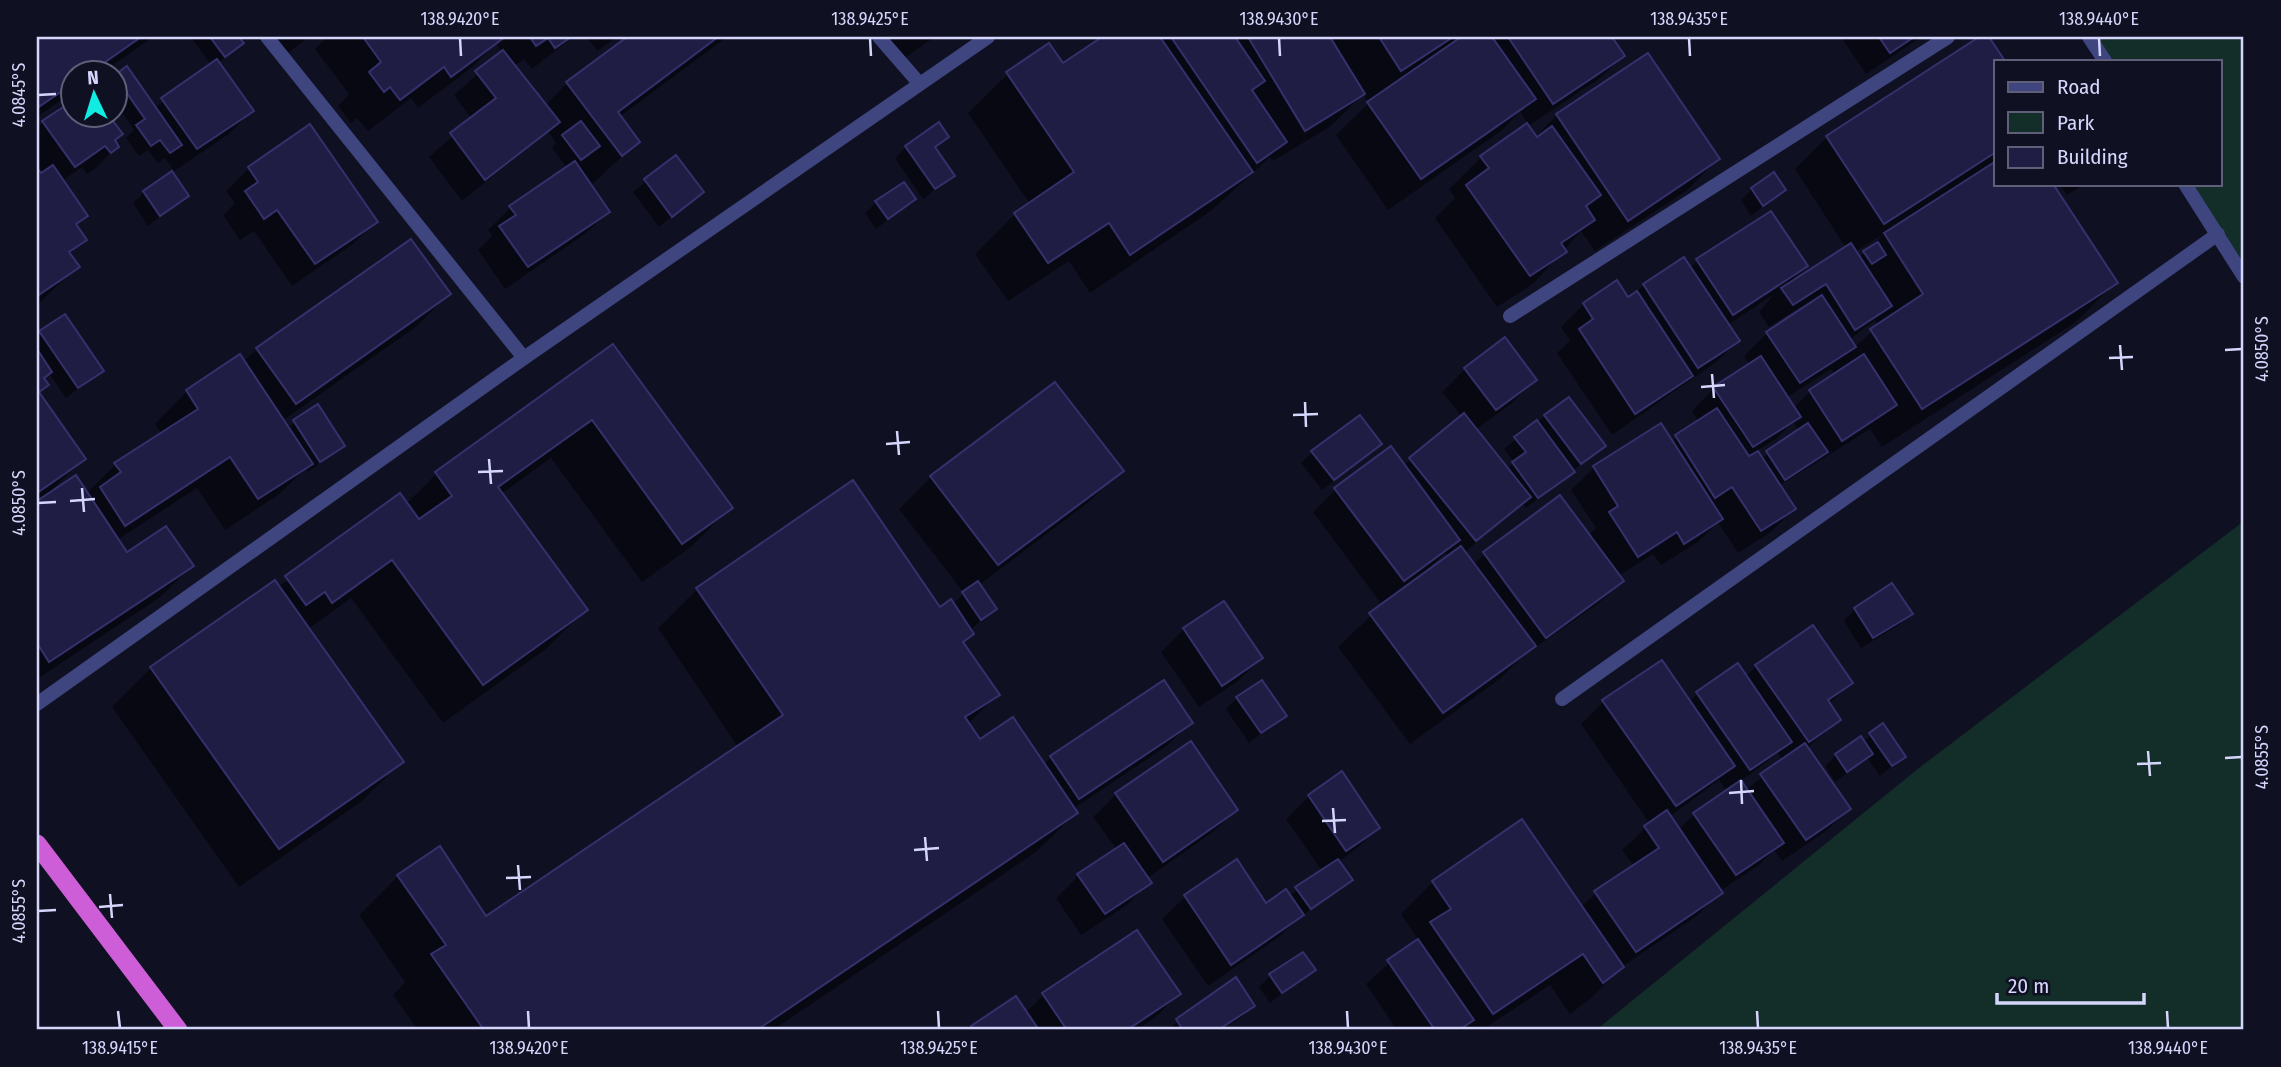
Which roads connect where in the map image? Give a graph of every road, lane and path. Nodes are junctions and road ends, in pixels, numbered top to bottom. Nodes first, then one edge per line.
1 (267, 37) edge
2 (879, 37) edge
3 (988, 37) edge
4 (1948, 37) edge
5 (2089, 37) edge
6 (2104, 60) edge
7 (919, 83) junction
8 (2186, 186) edge
9 (2218, 234) junction
10 (2244, 277) edge
11 (1510, 316) dead end
12 (524, 358) junction
13 (1562, 699) dead end
14 (37, 704) edge
15 (37, 844) edge
16 (178, 1030) edge

1 - 12 street
2 - 7 street
3 - 7 street
4 - 11 street
5 - 6 street
7 - 12 street
8 - 9 street
9 - 10 street
9 - 13 street
12 - 14 street
15 - 16 highway

